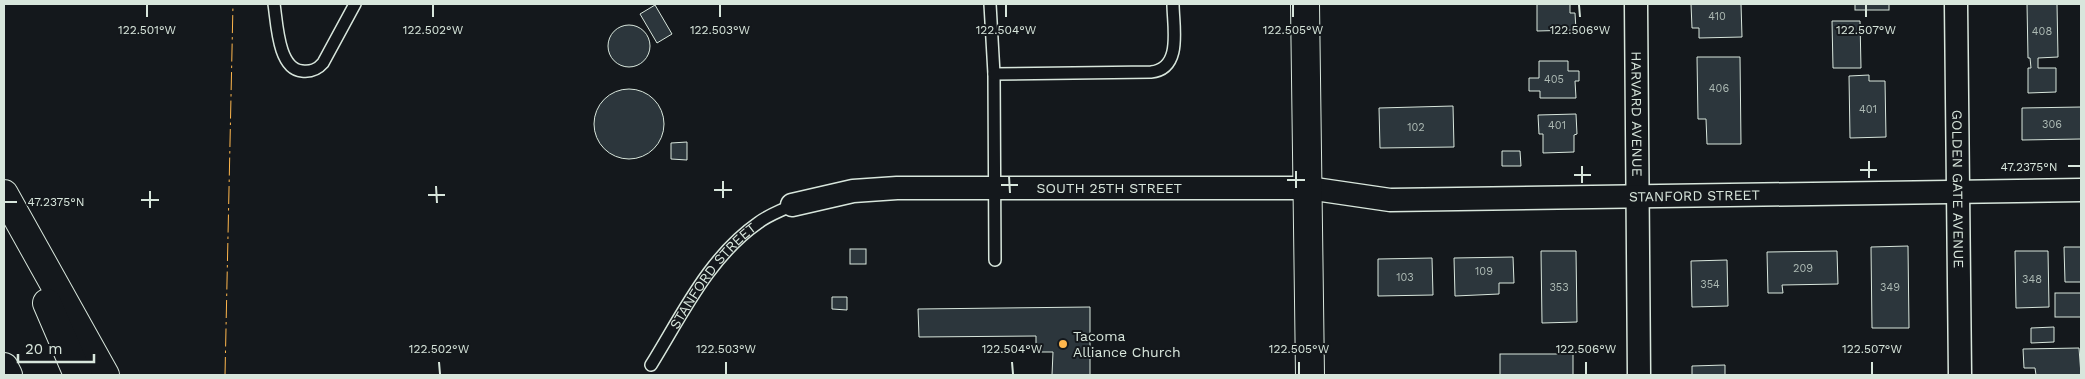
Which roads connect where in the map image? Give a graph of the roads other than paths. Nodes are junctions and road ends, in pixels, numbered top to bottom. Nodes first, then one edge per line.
1 (274, 4) edge
2 (355, 4) edge
3 (990, 4) edge
4 (1173, 4) edge
5 (1306, 4) edge
6 (1636, 4) edge
7 (1956, 4) edge
8 (994, 74) junction
9 (994, 188) junction
10 (1308, 188) junction
11 (2081, 190) edge
12 (1959, 192) junction
13 (4, 194) edge
14 (1638, 197) junction
15 (4, 203) edge
16 (792, 205) joint
17 (995, 260) dead end
18 (651, 365) dead end
19 (4, 366) edge
20 (8, 375) edge
21 (78, 375) edge
22 (105, 375) edge
23 (1310, 375) edge
24 (1639, 375) edge
25 (1960, 375) edge

1 - 2 lane
3 - 8 lane
4 - 8 lane
5 - 10 main road
6 - 14 street, HARVARD AVENUE
7 - 12 street, GOLDEN GATE AVENUE
8 - 9 lane
9 - 10 street, SOUTH 25TH STREET
9 - 16 street, SOUTH 25TH STREET
9 - 17 lane
10 - 14 street, STANFORD STREET
10 - 23 main road
11 - 12 street, STANFORD STREET
12 - 14 street, STANFORD STREET
12 - 25 street, GOLDEN GATE AVENUE
13 - 22 main road
14 - 24 street, HARVARD AVENUE
15 - 21 main road
16 - 18 lane, STANFORD STREET
19 - 20 main road

